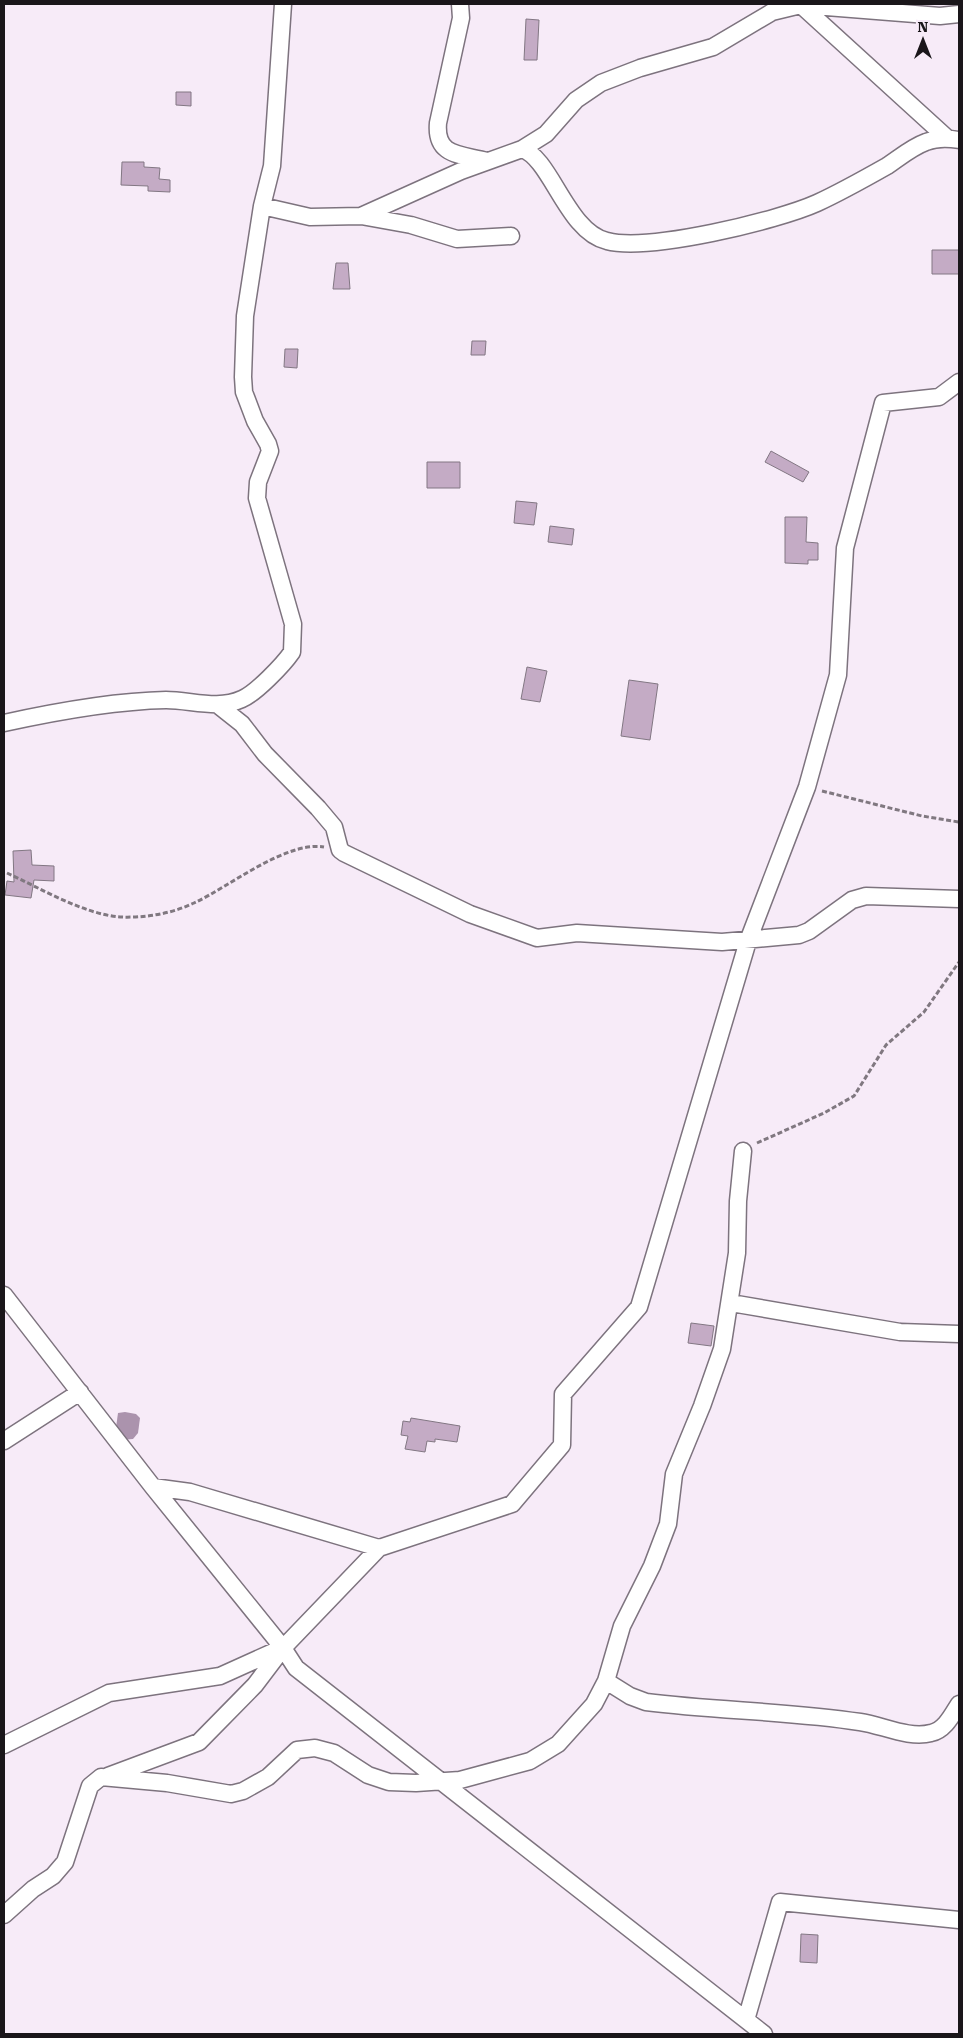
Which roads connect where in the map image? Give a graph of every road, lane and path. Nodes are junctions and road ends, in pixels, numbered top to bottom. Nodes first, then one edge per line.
1 (283, 4) edge
2 (460, 4) edge
3 (801, 5) junction
4 (959, 14) edge
5 (953, 139) edge
6 (522, 149) junction
7 (487, 161) junction
8 (262, 206) junction
9 (361, 216) junction
10 (511, 236) dead end
11 (959, 382) edge
12 (218, 705) junction
13 (4, 723) edge
14 (807, 786) junction
15 (959, 822) edge
16 (340, 850) junction
17 (7, 873) dead end
18 (959, 899) edge
19 (748, 941) junction
20 (959, 962) edge
21 (743, 1151) joint
22 (4, 1295) edge
23 (730, 1303) junction
24 (959, 1334) edge
25 (80, 1392) junction
26 (4, 1441) edge
27 (153, 1487) junction
28 (379, 1548) junction
29 (283, 1648) junction
30 (606, 1681) junction
31 (959, 1704) edge
32 (4, 1745) edge
33 (108, 1776) junction
34 (441, 1781) junction
35 (4, 1915) edge
36 (959, 1920) edge
37 (746, 2020) junction
38 (764, 2034) edge

1 - 8 street
2 - 7 street
3 - 4 street
3 - 5 street
3 - 6 street
5 - 6 street
6 - 7 street
7 - 9 street
8 - 9 street
8 - 12 street
9 - 10 street
11 - 14 street
12 - 13 street
12 - 16 street
14 - 15 path
14 - 19 street
16 - 17 path
16 - 19 street
18 - 19 street
19 - 28 street
20 - 21 path
21 - 23 street
22 - 25 street
23 - 24 street
23 - 30 street
25 - 26 street
25 - 27 street
27 - 28 street
27 - 29 street
28 - 29 street
29 - 32 street
29 - 33 street
29 - 34 street
30 - 31 street
30 - 34 street
33 - 34 street
33 - 35 street
34 - 37 street
36 - 37 street
37 - 38 street

